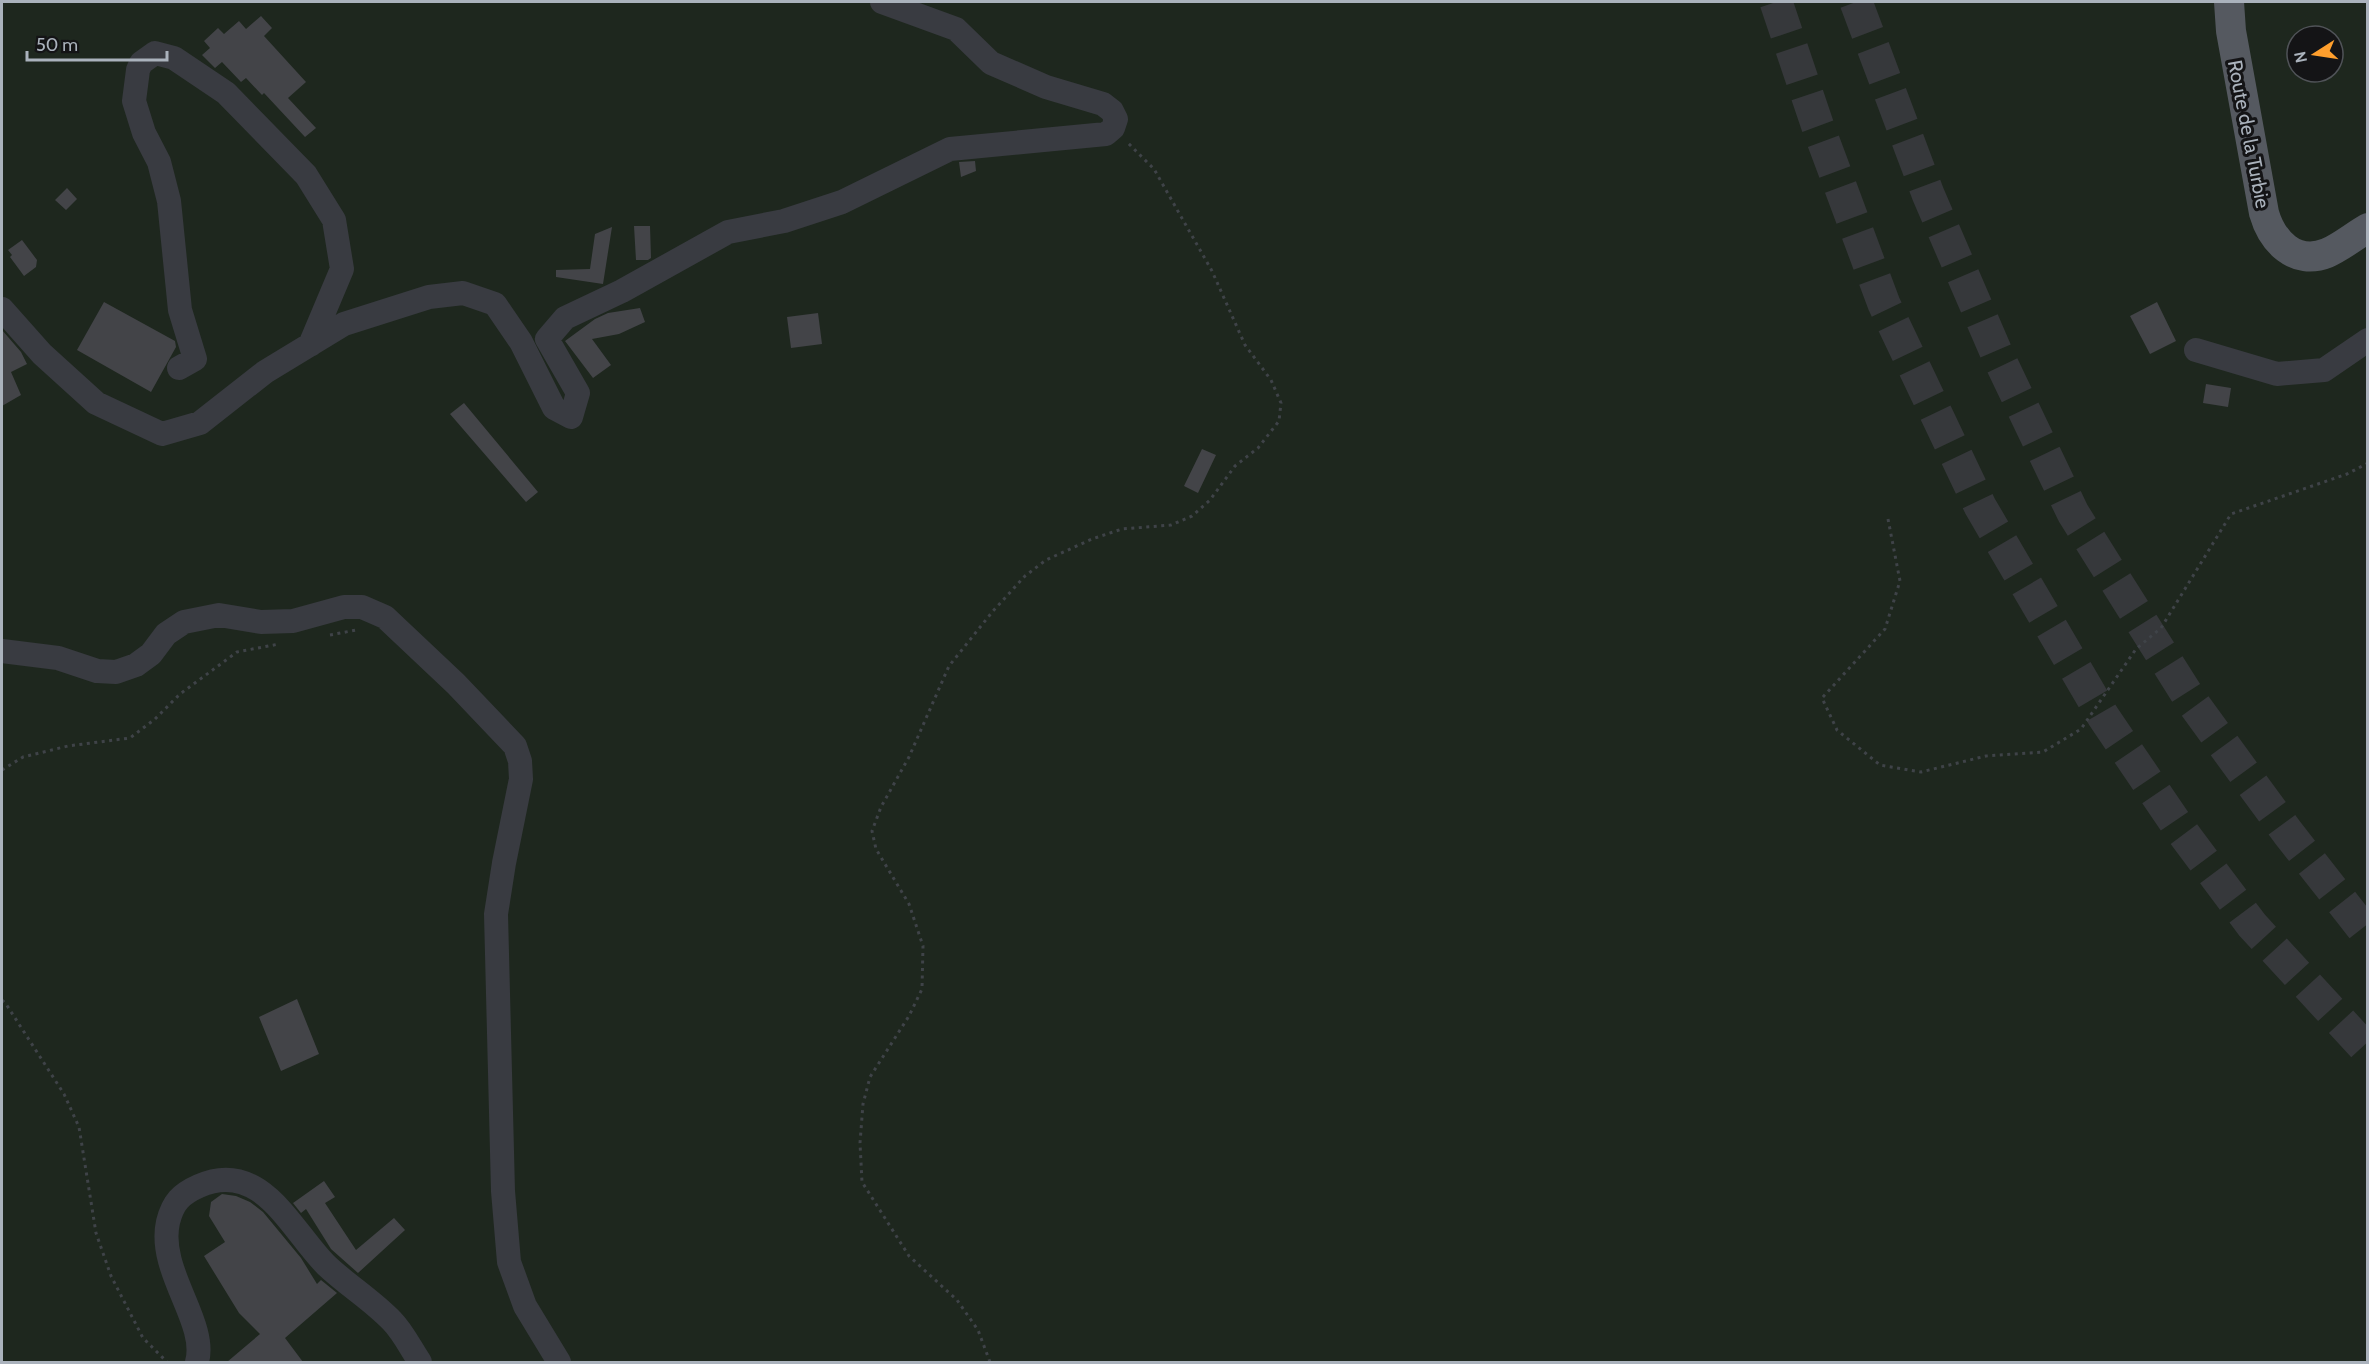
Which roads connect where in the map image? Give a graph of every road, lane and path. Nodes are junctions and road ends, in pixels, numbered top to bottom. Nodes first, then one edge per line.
1 (882, 2) edge
2 (2229, 2) edge
3 (1113, 128) junction
4 (2367, 228) edge
5 (2, 309) edge
6 (2367, 340) edge
7 (310, 345) junction
8 (2196, 350) dead end
9 (179, 368) dead end
10 (2367, 463) edge
11 (1888, 519) dead end
12 (385, 617) junction
13 (328, 635) dead end
14 (282, 644) dead end
15 (2, 651) edge
16 (2, 770) edge
17 (2, 1000) edge
18 (167, 1362) edge
19 (197, 1362) edge
20 (420, 1362) edge
21 (559, 1362) edge
22 (990, 1362) edge

1 - 3 street
2 - 4 main road, Route de la Turbie
3 - 7 street
3 - 22 path
5 - 7 street
6 - 8 street
7 - 9 street
10 - 11 path
12 - 13 path
12 - 15 street
12 - 21 street
14 - 16 path
17 - 18 path
19 - 20 street

